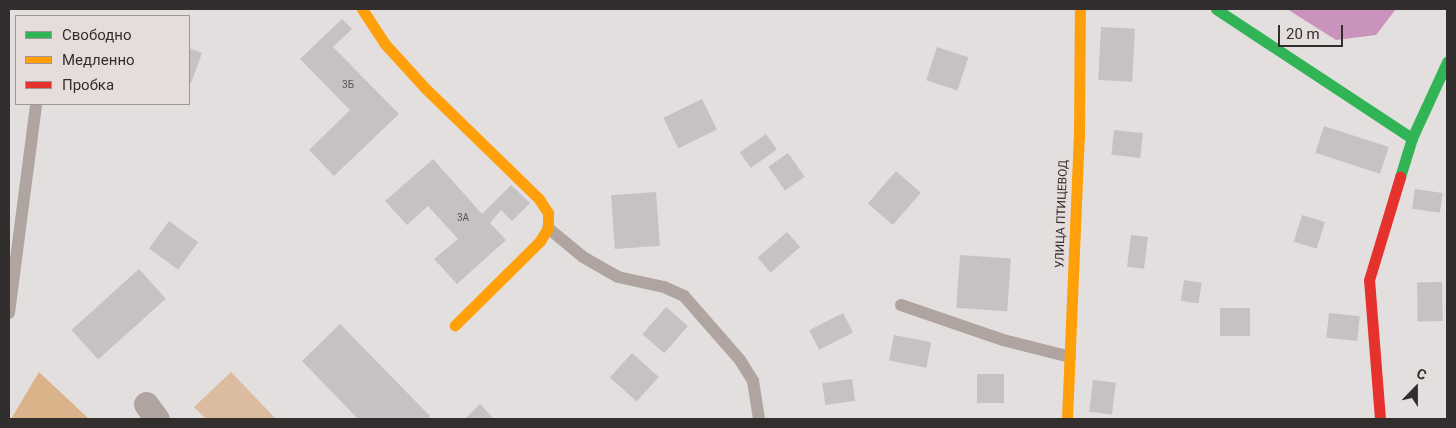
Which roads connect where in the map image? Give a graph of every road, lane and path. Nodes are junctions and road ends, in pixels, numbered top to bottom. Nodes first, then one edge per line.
1 (362, 9) edge
2 (1080, 9) edge
3 (1216, 9) edge
4 (1447, 62) edge
5 (36, 105) edge
6 (1412, 138) junction
7 (548, 228) junction
8 (901, 305) dead end
9 (9, 313) edge
10 (455, 325) dead end
11 (1070, 357) junction
12 (759, 419) edge
13 (1068, 419) edge
14 (1380, 419) edge

1 - 7 street
2 - 11 street, УЛИЦА ПТИЦЕВОД
3 - 6 street
4 - 6 street
5 - 9 lane
6 - 14 street
7 - 10 street
7 - 12 lane
8 - 11 lane
11 - 13 street, УЛИЦА ПТИЦЕВОД

